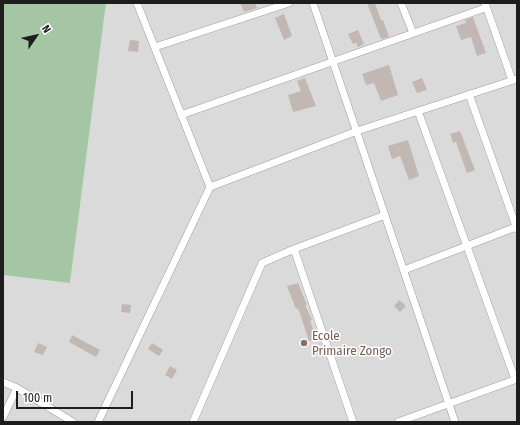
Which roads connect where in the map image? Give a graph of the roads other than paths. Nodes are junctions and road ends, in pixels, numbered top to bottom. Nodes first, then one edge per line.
1 (137, 3) edge
2 (289, 3) edge
3 (314, 3) edge
4 (401, 3) edge
5 (485, 5) edge
6 (413, 33) junction
7 (155, 47) junction
8 (333, 61) junction
9 (514, 79) edge
10 (469, 94) junction
11 (418, 111) junction
12 (181, 115) junction
13 (357, 131) junction
14 (210, 187) junction
15 (385, 215) junction
16 (517, 228) edge
17 (467, 246) junction
18 (294, 249) junction
19 (404, 270) junction
20 (516, 379) edge
21 (3, 382) edge
22 (17, 388) junction
23 (449, 403) junction
24 (3, 417) edge
25 (74, 422) edge
26 (98, 422) edge
27 (193, 422) edge
28 (353, 422) edge
29 (398, 422) edge
30 (455, 422) edge

1 - 7 street
2 - 7 street
3 - 8 street
4 - 6 street
5 - 6 street
5 - 9 street
6 - 8 street
7 - 12 street
8 - 12 street
8 - 13 street
9 - 10 street
10 - 11 street
10 - 16 street
11 - 13 street
11 - 17 street
12 - 14 street
13 - 14 street
13 - 15 street
14 - 26 street
15 - 18 street
15 - 19 street
16 - 17 street
17 - 19 street
17 - 20 street
18 - 27 street
18 - 28 street
19 - 23 street
20 - 23 street
21 - 22 street
22 - 24 street
22 - 25 street
23 - 29 street
23 - 30 street

